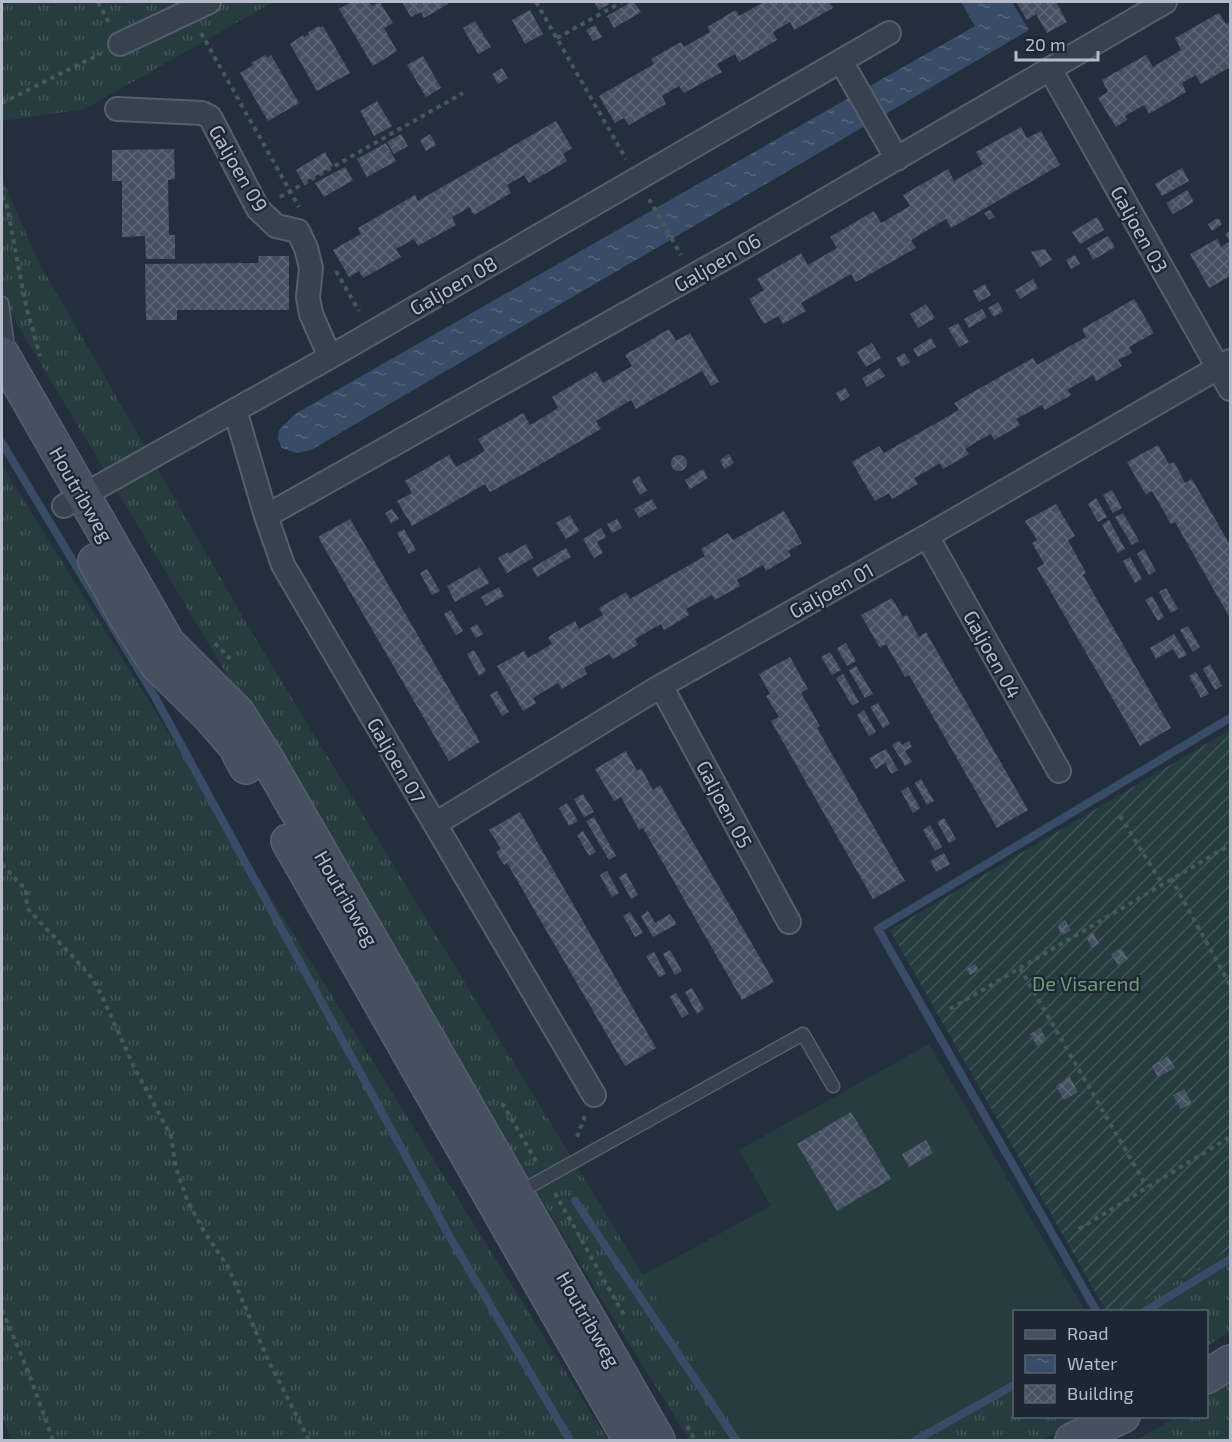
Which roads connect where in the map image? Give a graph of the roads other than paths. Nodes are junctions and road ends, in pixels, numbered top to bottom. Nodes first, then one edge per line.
1 (209, 2) edge
2 (1165, 2) edge
3 (889, 33) dead end
4 (120, 44) road end
5 (1050, 69) junction
6 (847, 70) junction
7 (117, 109) dead end
8 (897, 159) junction
9 (2, 303) edge
10 (330, 357) junction
11 (1225, 364) edge
12 (5, 375) edge
13 (1230, 389) edge
14 (235, 410) junction
15 (73, 500) junction
16 (266, 516) junction
17 (927, 536) junction
18 (661, 686) junction
19 (1059, 771) dead end
20 (435, 825) junction
21 (789, 922) dead end
22 (833, 1086) dead end
23 (594, 1095) road end
24 (506, 1199) junction
25 (1230, 1362) edge
26 (1208, 1376) edge
27 (1118, 1418) edge
28 (1141, 1418) edge
29 (630, 1440) edge
30 (658, 1440) edge
31 (1072, 1440) edge
32 (1106, 1440) edge

1 - 4 street
2 - 5 street, Galjoen 06
3 - 6 street, Galjoen 08
5 - 8 street, Galjoen 06
5 - 11 street, Galjoen 03
6 - 8 street
6 - 10 street, Galjoen 08
7 - 10 street, Galjoen 09
8 - 16 street, Galjoen 06
9 - 12 lane, Houtribweg
10 - 14 street, Galjoen 08
11 - 13 street, Galjoen 03
11 - 17 street, Galjoen 01
12 - 15 main road, Houtribweg
14 - 15 street, Galjoen 08
14 - 16 street, Galjoen 07
15 - 24 main road, Houtribweg
16 - 20 street, Galjoen 07
17 - 18 street, Galjoen 01
17 - 19 street, Galjoen 04
18 - 20 street, Galjoen 01
18 - 21 street, Galjoen 05
20 - 23 street, Galjoen 07
22 - 24 lane
24 - 29 main road, Houtribweg
24 - 30 main road, Houtribweg
25 - 26 main road
27 - 31 main road
28 - 32 main road

